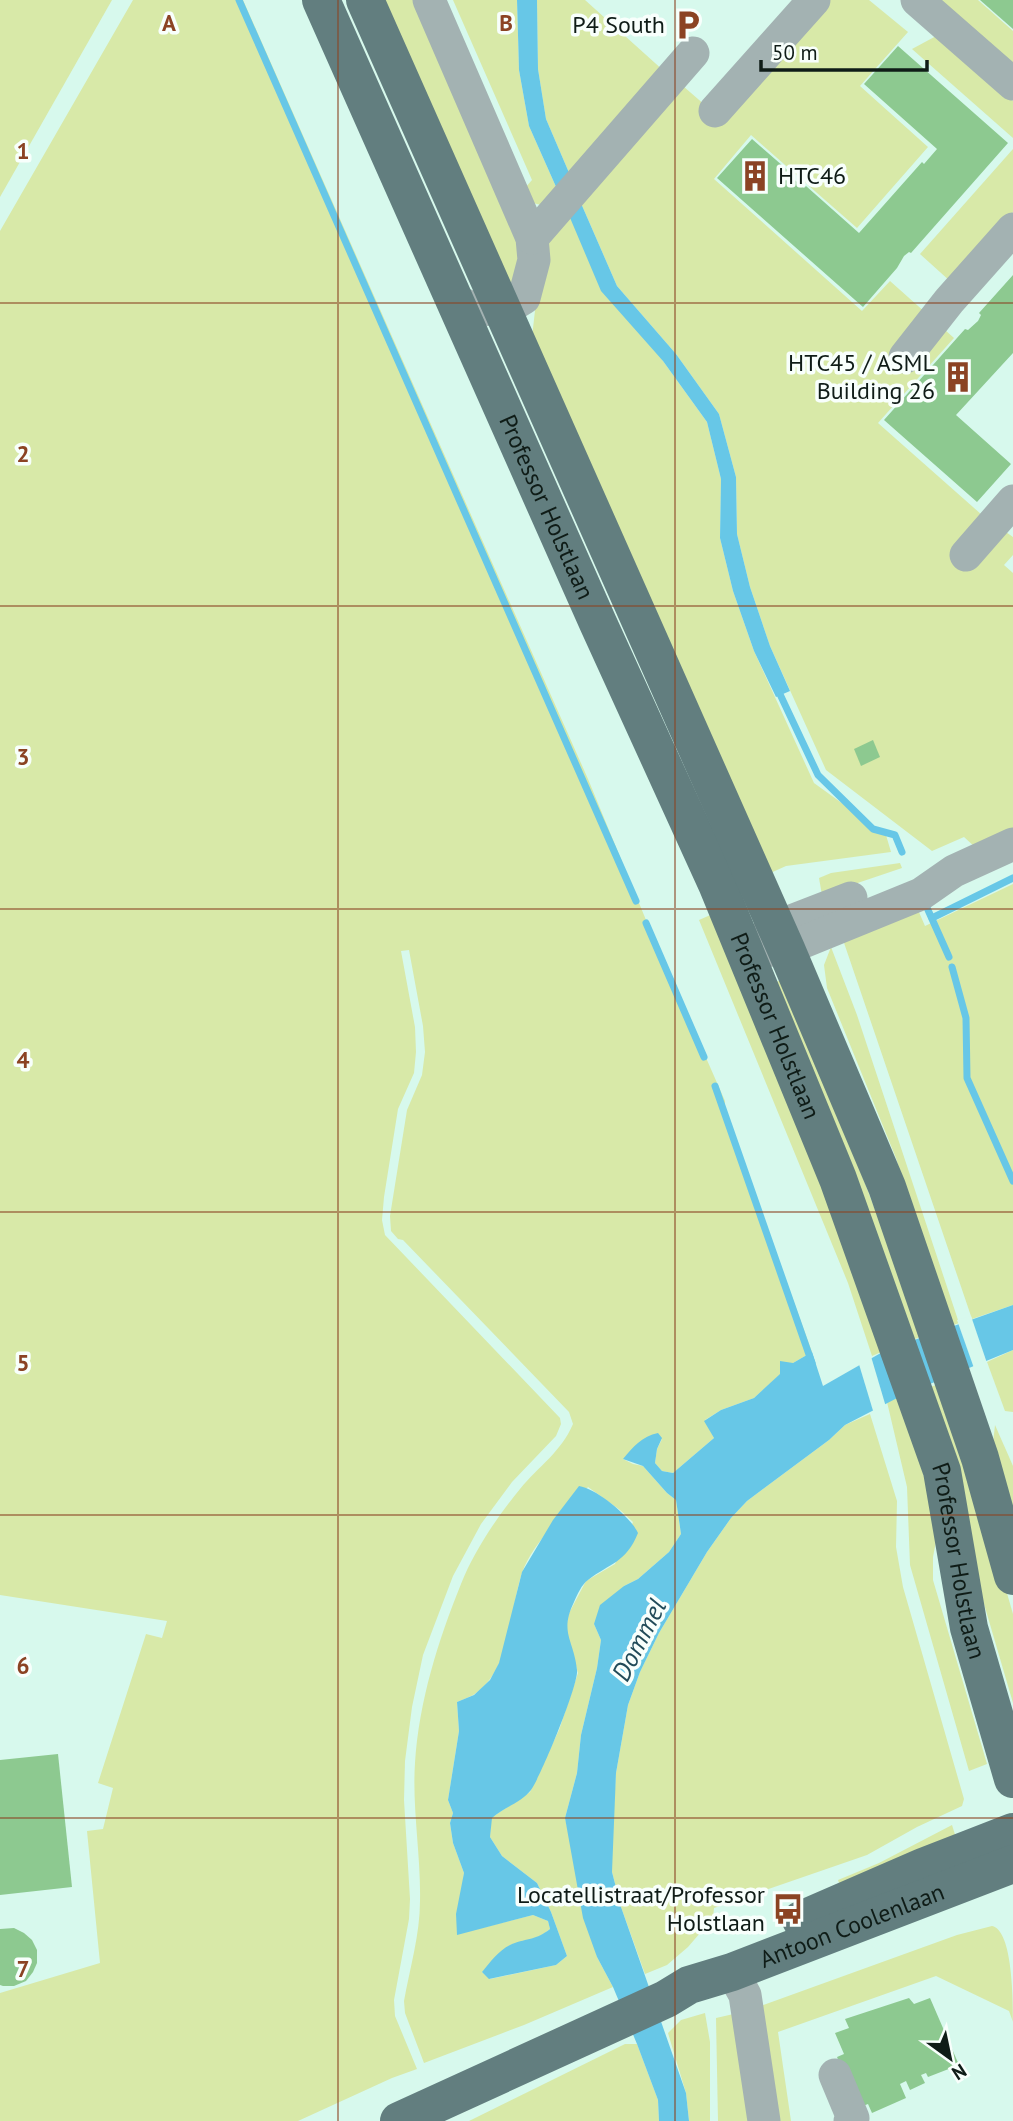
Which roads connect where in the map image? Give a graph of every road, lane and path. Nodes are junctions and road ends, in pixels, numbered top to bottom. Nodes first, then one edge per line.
1 (321, 0) edge
2 (365, 0) edge
3 (429, 0) edge
4 (814, 0) edge
5 (918, 0) edge
6 (693, 53) dead end
7 (1013, 84) edge
8 (715, 111) dead end
9 (1013, 229) edge
10 (533, 238) junction
11 (454, 300) junction
12 (503, 312) junction
13 (905, 357) dead end
14 (1013, 501) edge
15 (966, 555) dead end
16 (1013, 844) edge
17 (781, 938) junction
18 (745, 952) junction
19 (1013, 1576) edge
20 (1013, 1779) edge
21 (1013, 1832) edge
22 (1013, 1864) edge
23 (732, 1972) junction
24 (678, 1992) junction
25 (835, 2075) dead end
26 (400, 2121) edge
27 (764, 2121) edge
28 (850, 2121) edge

1 - 11 main road, Professor Holstlaan
2 - 12 main road, Professor Holstlaan
3 - 10 street
4 - 8 street
5 - 7 street
6 - 10 street
9 - 13 street
10 - 12 street
11 - 12 street
11 - 18 main road, Professor Holstlaan
12 - 17 main road, Professor Holstlaan
14 - 15 street
16 - 17 street
17 - 18 street
17 - 19 main road, Professor Holstlaan
18 - 20 main road, Professor Holstlaan
21 - 24 main road, Antoon Coolenlaan
22 - 23 main road, Antoon Coolenlaan
23 - 24 main road, Antoon Coolenlaan
23 - 27 street
24 - 26 main road, Antoon Coolenlaan
25 - 28 street

